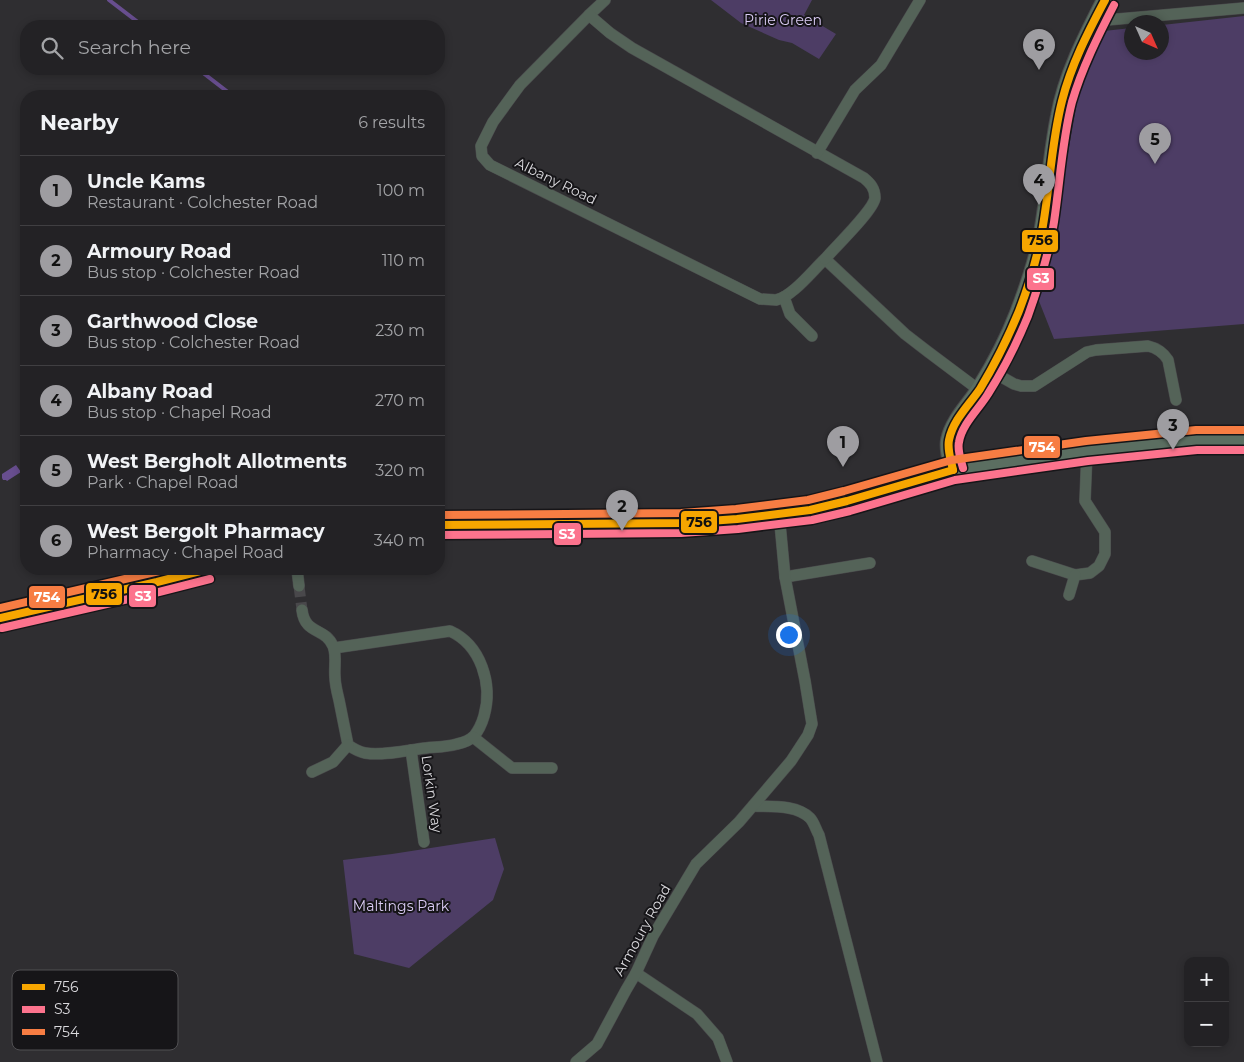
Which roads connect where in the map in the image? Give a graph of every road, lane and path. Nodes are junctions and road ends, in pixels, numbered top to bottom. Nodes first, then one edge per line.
1 (605, 0) edge
2 (920, 0) edge
3 (1105, 0) edge
4 (1244, 8) edge
5 (589, 15) junction
6 (1096, 18) junction
7 (817, 153) junction
8 (825, 259) junction
9 (784, 297) junction
10 (812, 336) dead end
11 (990, 371) junction
12 (979, 390) junction
13 (1176, 400) dead end
14 (1244, 440) edge
15 (1087, 451) junction
16 (954, 470) junction
17 (779, 514) junction
18 (445, 525) edge
19 (1032, 561) dead end
20 (870, 563) dead end
21 (184, 575) edge
22 (298, 575) edge
23 (1075, 575) junction
24 (785, 577) junction
25 (299, 586) tunnel mouth
26 (1069, 595) dead end
27 (302, 610) tunnel mouth
28 (0, 618) edge
29 (334, 648) junction
30 (473, 737) junction
31 (348, 745) junction
32 (411, 750) junction
33 (552, 768) dead end
34 (312, 772) dead end
35 (753, 806) junction
36 (424, 842) dead end
37 (636, 973) junction
38 (576, 1062) edge
39 (727, 1062) edge
40 (877, 1062) edge

1 - 5 street, Albany Road
2 - 7 street
3 - 6 main road
4 - 6 street
5 - 7 street
5 - 9 street, Albany Road
6 - 11 main road
7 - 8 street
8 - 9 street
8 - 12 street
9 - 10 street
11 - 12 main road
11 - 13 street
12 - 16 main road
14 - 15 main road
15 - 16 main road
15 - 23 street
16 - 17 main road
17 - 18 main road
17 - 24 street, Armoury Road
19 - 23 street
20 - 24 street
21 - 28 main road
22 - 25 street
23 - 26 street
24 - 35 street, Armoury Road
27 - 29 street
29 - 30 street
29 - 31 street
30 - 32 street
30 - 33 street
31 - 32 street
31 - 34 street
32 - 36 street, Lorkin Way
35 - 37 street, Armoury Road
35 - 40 street
37 - 38 street, Armoury Road
37 - 39 street

